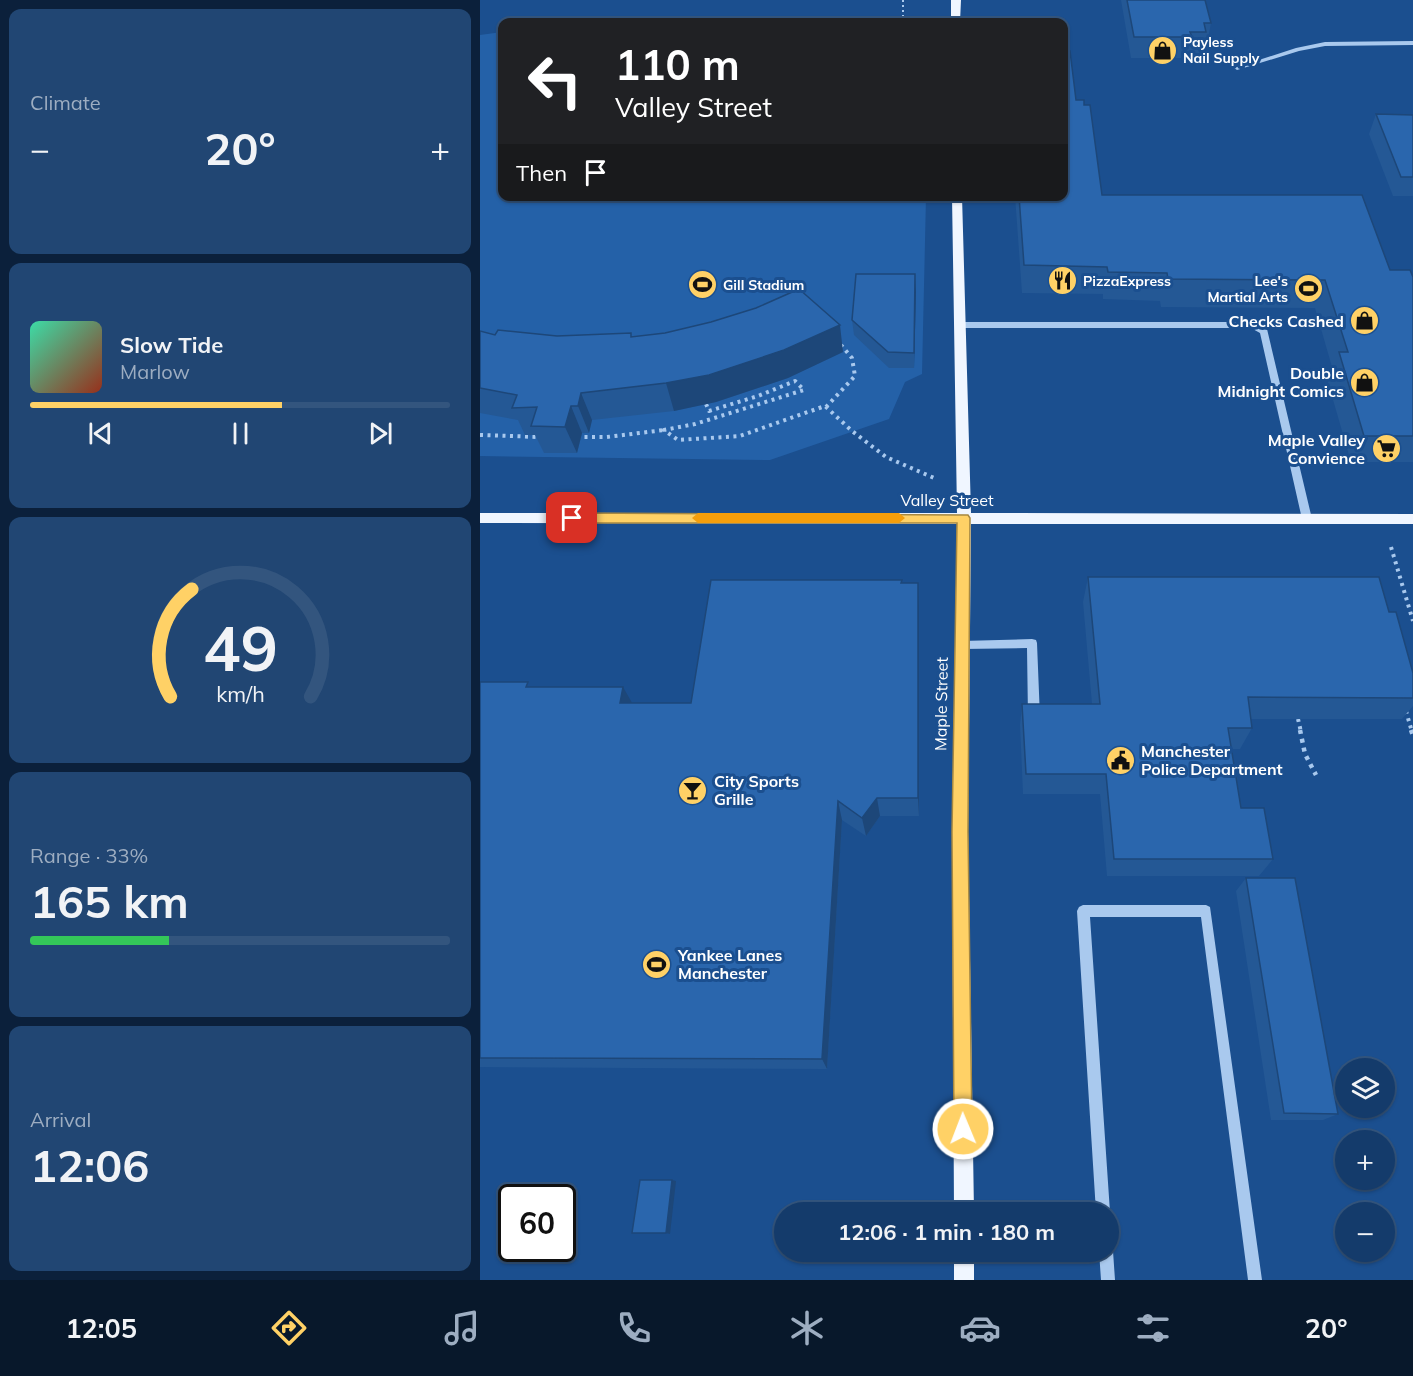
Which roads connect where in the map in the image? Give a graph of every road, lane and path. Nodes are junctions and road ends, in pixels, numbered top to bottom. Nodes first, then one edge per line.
1 (903, 0) edge
2 (956, 0) edge
3 (903, 18) edge
4 (956, 18) edge
5 (1413, 44) edge
6 (1238, 68) dead end
7 (957, 201) edge
8 (959, 325) junction
9 (834, 338) edge
10 (706, 404) edge
11 (826, 407) junction
12 (664, 430) junction
13 (480, 435) edge
14 (548, 437) edge
15 (572, 437) edge
16 (934, 478) dead end
17 (480, 518) edge
18 (964, 518) junction
19 (1307, 519) junction
20 (1413, 519) edge
21 (1391, 547) dead end
22 (1413, 621) edge
23 (962, 645) junction
24 (1405, 706) edge
25 (1034, 718) edge
26 (1298, 719) edge
27 (1413, 736) edge
28 (1316, 775) dead end
29 (964, 1202) edge
30 (1103, 1202) edge
31 (964, 1262) edge
32 (1107, 1262) edge
33 (964, 1280) edge
34 (1108, 1280) edge
35 (1255, 1280) edge

1 - 3 path
2 - 4 main road
5 - 6 lane
7 - 8 main road, Maple Street
8 - 18 main road, Maple Street
8 - 19 lane
9 - 11 path
10 - 12 path
11 - 12 path
11 - 16 path
12 - 15 path
13 - 14 path
17 - 18 main road, Valley Street
18 - 19 main road, Valley Street
18 - 23 main road, Maple Street
19 - 20 main road, Valley Street
21 - 22 path
23 - 25 lane
23 - 29 main road, Maple Street
24 - 27 path
26 - 28 path
30 - 35 lane
31 - 33 main road
32 - 34 lane

